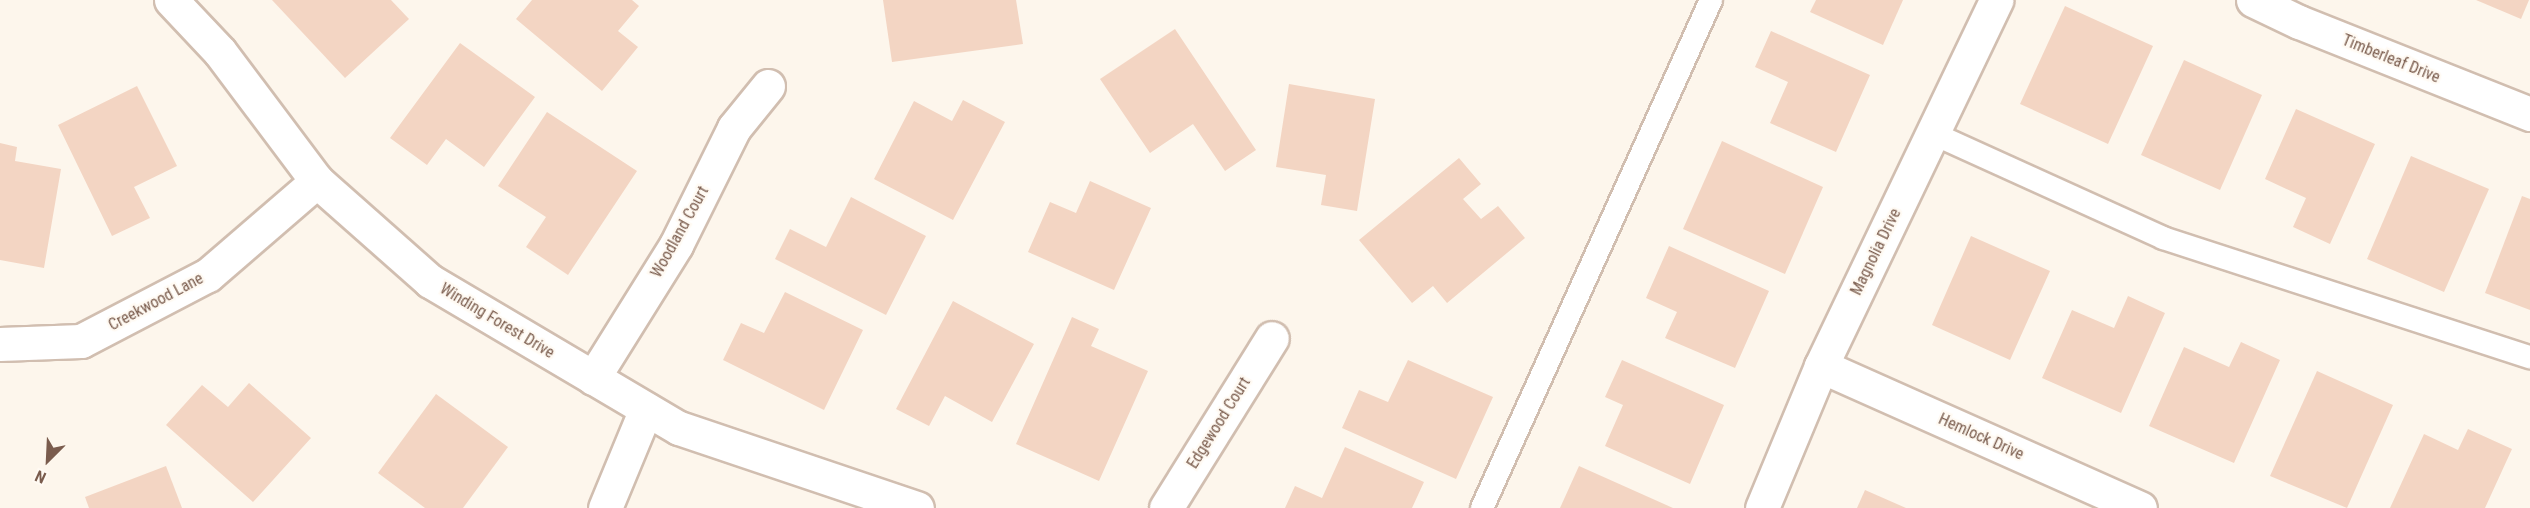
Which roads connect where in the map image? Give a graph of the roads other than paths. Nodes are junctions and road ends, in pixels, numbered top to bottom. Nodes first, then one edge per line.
1 (171, 0) edge
2 (1711, 0) edge
3 (1996, 0) edge
4 (2253, 0) edge
5 (768, 86) dead end
6 (2530, 114) edge
7 (1932, 133) junction
8 (317, 181) junction
9 (1272, 338) dead end
10 (0, 344) edge
11 (2530, 357) edge
12 (1821, 366) junction
13 (593, 378) junction
14 (646, 409) junction
15 (605, 508) edge
16 (917, 508) edge
17 (1166, 508) edge
18 (1482, 508) edge
19 (1762, 508) edge
20 (2140, 508) edge

1 - 8 street, Winding Forest Drive
2 - 18 lane
3 - 7 street, Magnolia Drive
4 - 6 street, Timberleaf Drive
5 - 13 street, Woodland Court
7 - 11 lane
7 - 12 street, Magnolia Drive
8 - 10 street, Creekwood Lane
8 - 13 street, Winding Forest Drive
9 - 17 street, Edgewood Court
12 - 19 street, Magnolia Drive
12 - 20 street, Hemlock Drive
13 - 14 street, Winding Forest Drive
14 - 15 street
14 - 16 street, Winding Forest Drive

